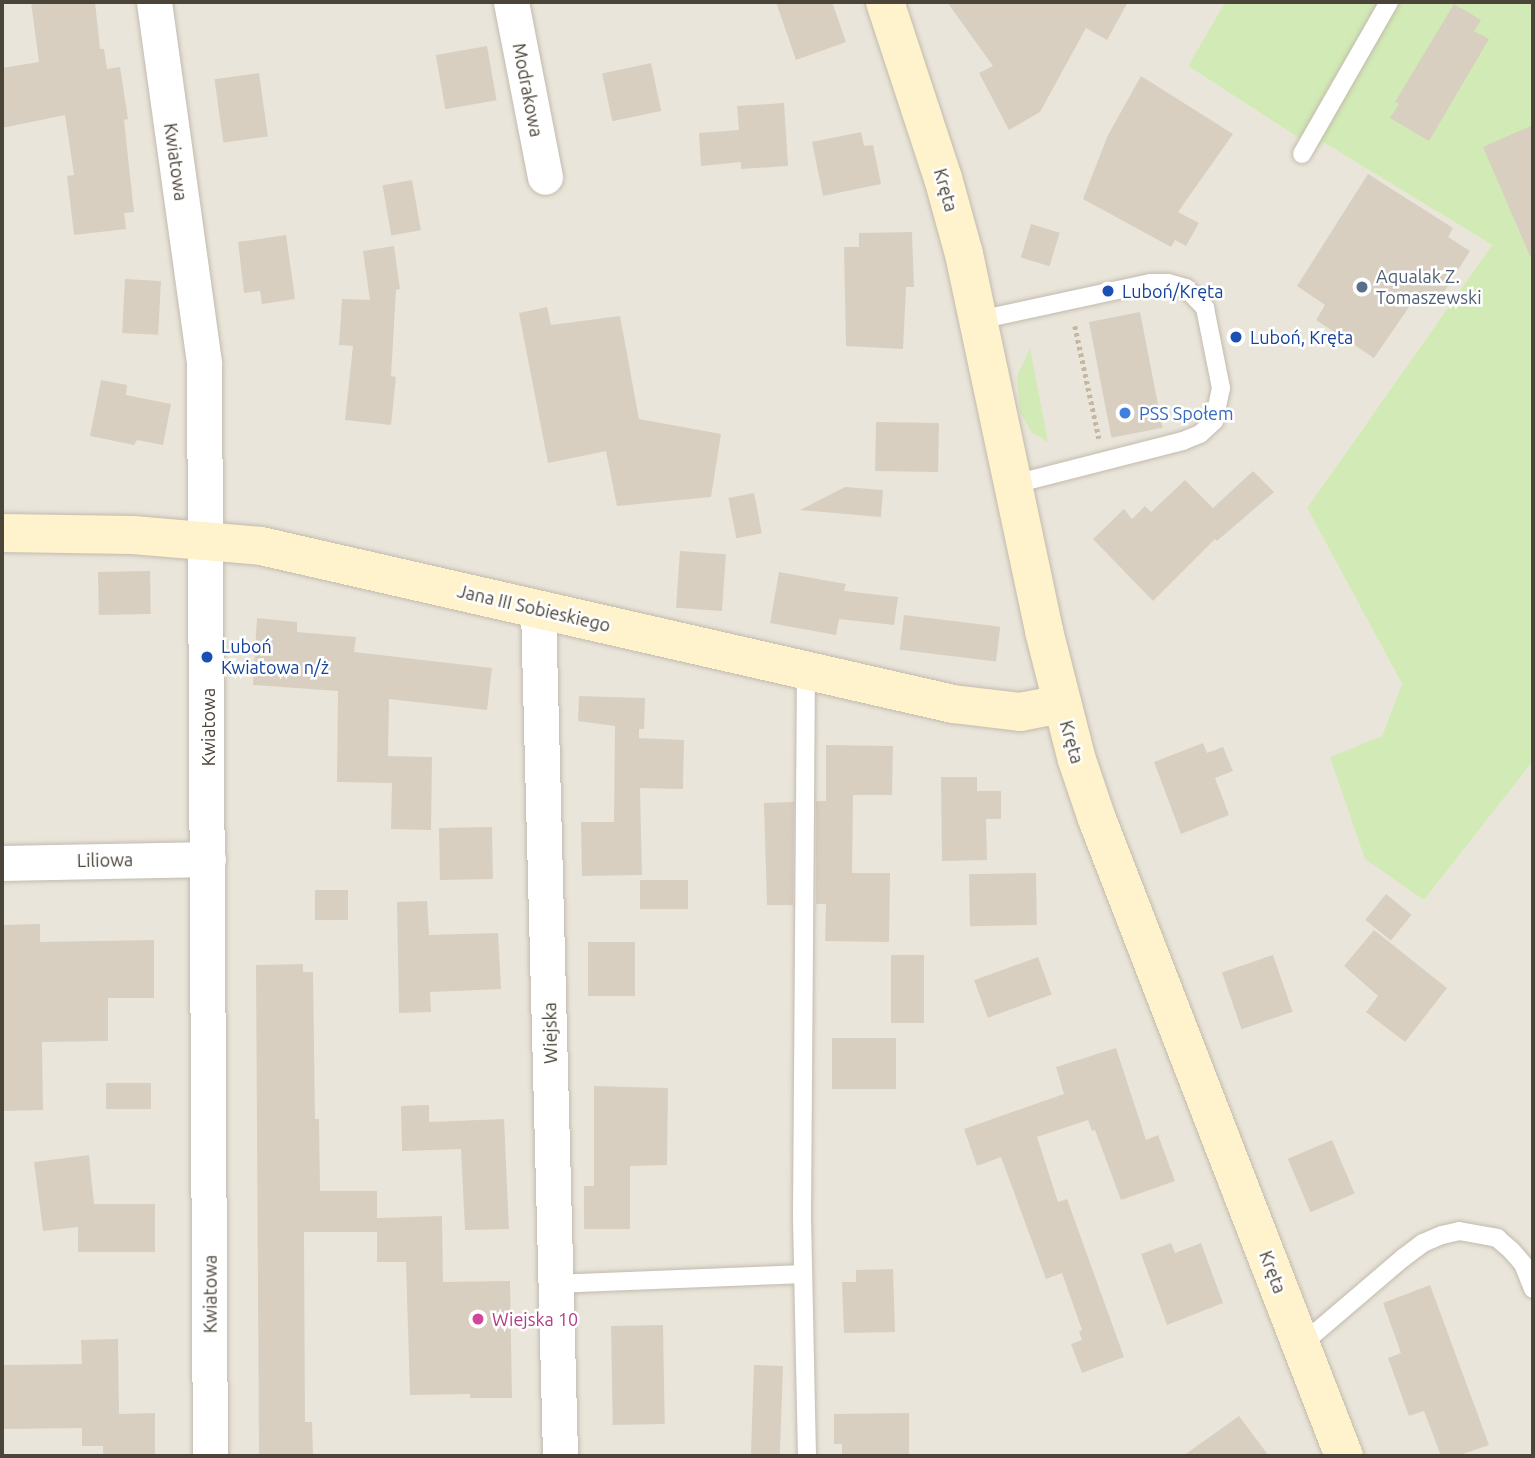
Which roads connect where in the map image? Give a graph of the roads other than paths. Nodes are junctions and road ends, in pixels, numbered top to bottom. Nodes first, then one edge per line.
1 (155, 2) edge
2 (511, 2) edge
3 (885, 2) edge
4 (1389, 2) edge
5 (1302, 154) dead end
6 (545, 177) dead end
7 (979, 320) junction
8 (1014, 484) junction
9 (2, 533) edge
10 (205, 539) junction
11 (538, 610) junction
12 (806, 669) junction
13 (1062, 704) junction
14 (208, 859) junction
15 (2, 863) edge
16 (803, 1274) junction
17 (556, 1284) junction
18 (1533, 1289) edge
19 (1301, 1345) junction
20 (210, 1456) edge
21 (560, 1456) edge
22 (807, 1456) edge
23 (1344, 1456) edge

1 - 10 street, Kwiatowa
2 - 6 street, Modrakowa
3 - 7 street, Kręta
4 - 5 lane
7 - 8 street, Kręta
7 - 8 lane
8 - 13 street, Kręta
9 - 10 street, Jana III Sobieskiego
10 - 11 street, Jana III Sobieskiego
10 - 14 street, Kwiatowa
11 - 12 street, Jana III Sobieskiego
11 - 17 street, Wiejska
12 - 13 street, Jana III Sobieskiego
12 - 16 lane
13 - 19 street, Kręta
14 - 15 street, Liliowa
14 - 20 street, Kwiatowa
16 - 17 lane
16 - 22 lane
17 - 21 street, Wiejska
18 - 19 lane
19 - 23 street, Kręta

